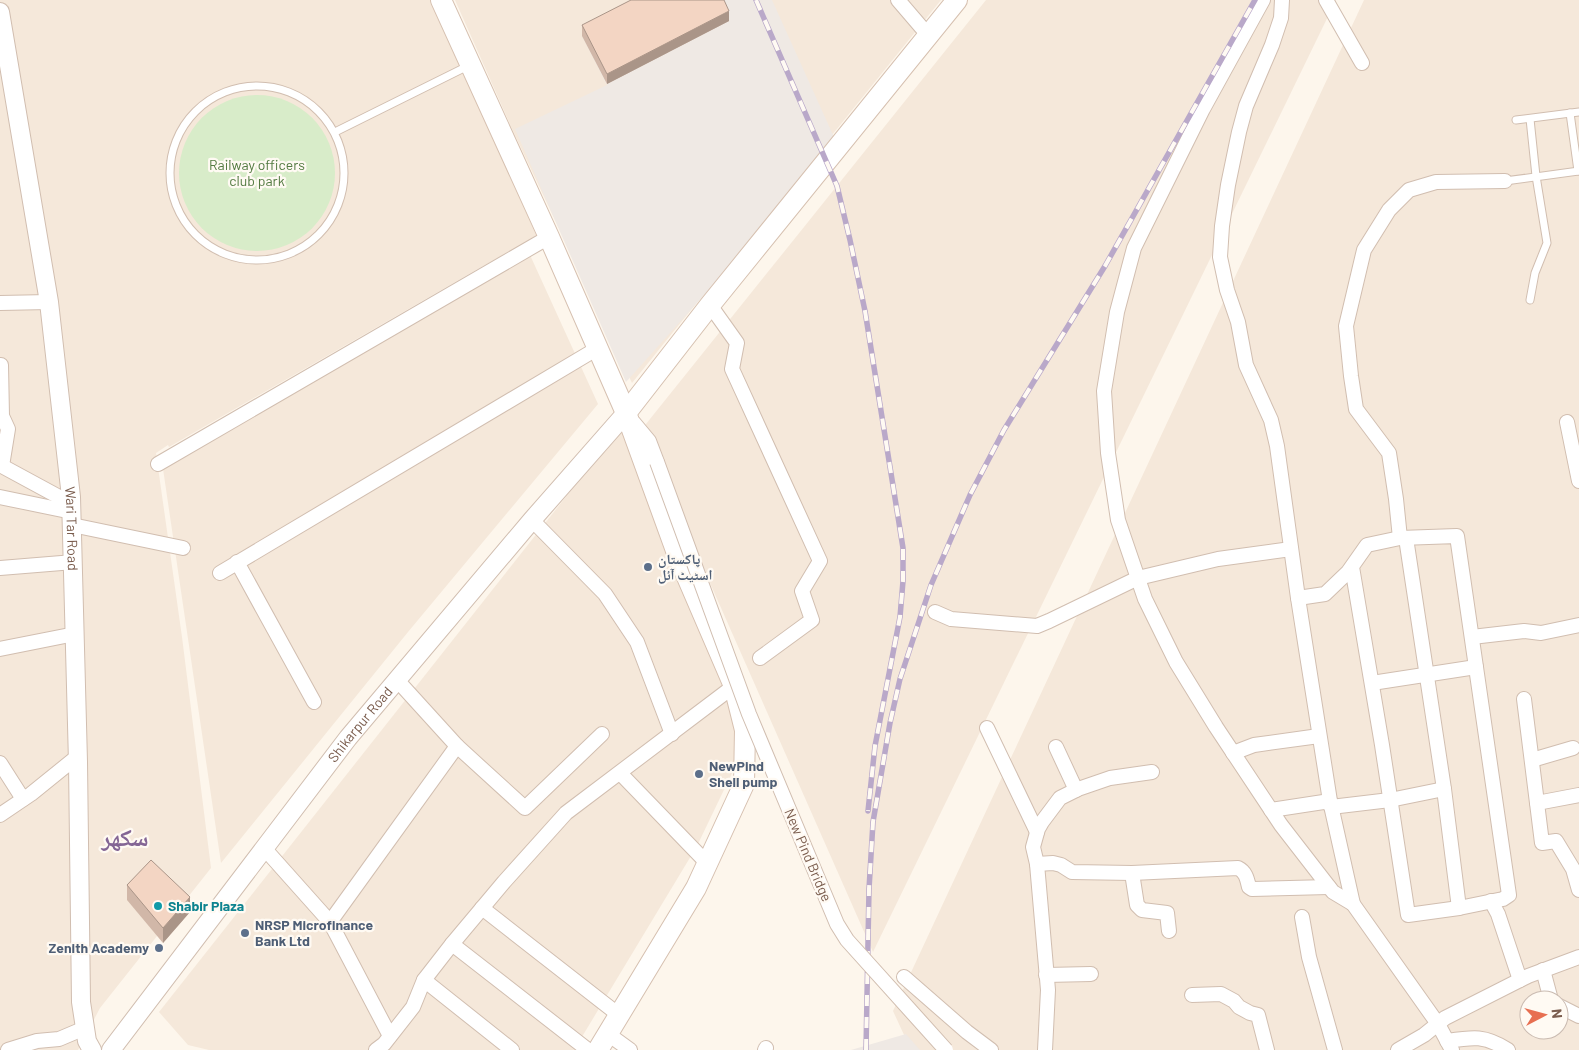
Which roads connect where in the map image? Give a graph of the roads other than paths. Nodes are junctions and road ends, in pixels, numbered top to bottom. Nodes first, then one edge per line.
1 (440, 0) edge
2 (898, 0) edge
3 (957, 0) edge
4 (1263, 0) edge
5 (1282, 0) edge
6 (1326, 0) edge
7 (0, 14) edge
8 (928, 35) junction
9 (1362, 63) dead end
10 (470, 65) junction
11 (1579, 112) edge
12 (1570, 113) junction
13 (1530, 119) junction
14 (1516, 120) dead end
15 (335, 132) junction
16 (1578, 171) edge
17 (1536, 176) junction
18 (1505, 181) joint
19 (549, 237) junction
20 (1530, 300) dead end
21 (49, 302) junction
22 (0, 303) edge
23 (710, 304) junction
24 (598, 348) junction
25 (1, 365) edge
26 (626, 413) junction
27 (1567, 422) dead end
28 (158, 464) dead end
29 (1, 465) edge
30 (1579, 481) edge
31 (0, 497) edge
32 (72, 514) junction
33 (532, 520) junction
34 (1403, 538) junction
35 (183, 548) dead end
36 (1291, 549) junction
37 (74, 562) junction
38 (237, 562) junction
39 (1352, 567) junction
40 (0, 568) edge
41 (220, 573) dead end
42 (1138, 578) junction
43 (1298, 598) junction
44 (935, 612) dead end
45 (1579, 625) edge
46 (75, 634) junction
47 (1472, 637) junction
48 (0, 649) edge
49 (760, 658) dead end
50 (1476, 667) junction
51 (1427, 674) junction
52 (397, 680) junction
53 (1372, 683) junction
54 (734, 686) junction
55 (1524, 699) dead end
56 (314, 702) dead end
57 (987, 728) dead end
58 (602, 734) dead end
59 (672, 734) junction
60 (1319, 736) junction
61 (456, 746) junction
62 (1056, 747) dead end
63 (1573, 748) dead end
64 (1233, 752) junction
65 (78, 756) junction
66 (1532, 760) junction
67 (0, 763) edge
68 (1152, 772) dead end
69 (620, 773) junction
70 (1076, 790) junction
71 (1444, 790) junction
72 (1579, 795) edge
73 (23, 800) junction
74 (1390, 800) junction
75 (1537, 803) junction
76 (1330, 804) junction
77 (1271, 810) junction
78 (0, 815) edge
79 (1037, 832) junction
80 (264, 848) junction
81 (707, 863) junction
82 (1037, 864) junction
83 (1132, 873) junction
84 (1329, 887) junction
85 (1579, 890) edge
86 (1491, 901) junction
87 (1352, 904) junction
88 (482, 908) junction
89 (1459, 908) junction
90 (1302, 918) dead end
91 (330, 922) junction
92 (1169, 930) dead end
93 (452, 944) junction
94 (1579, 957) edge
95 (1543, 970) junction
96 (1091, 974) dead end
97 (1046, 975) junction
98 (904, 977) dead end
99 (424, 980) junction
100 (1520, 980) junction
101 (1548, 990) edge
102 (1192, 995) dead end
103 (619, 1015) junction
104 (1438, 1024) junction
105 (85, 1028) junction
106 (390, 1036) junction
107 (603, 1042) edge
108 (1450, 1046) edge
109 (114, 1049) edge
110 (8, 1050) edge
111 (92, 1050) edge
112 (376, 1050) edge
113 (512, 1050) edge
114 (588, 1050) edge
115 (630, 1050) edge
116 (946, 1050) edge
117 (991, 1050) edge
118 (1045, 1050) edge
119 (1267, 1050) edge
120 (1335, 1050) edge
121 (1398, 1050) edge
122 (1508, 1050) edge

1 - 10 main road
2 - 8 street
3 - 8 main road
4 - 42 street
5 - 36 street
6 - 9 street
7 - 21 street, Wari Tar Road
8 - 23 main road
10 - 15 lane
10 - 19 main road
11 - 12 lane
12 - 13 lane
12 - 16 lane
13 - 14 lane
13 - 17 lane
15 - 15 lane
16 - 17 lane
17 - 18 lane
17 - 20 lane
18 - 34 street
19 - 24 main road
19 - 28 street
21 - 22 street
21 - 32 street, Wari Tar Road
23 - 26 main road
23 - 49 street
24 - 26 main road
24 - 38 street
25 - 29 street
26 - 33 street, Shikarpur Road
26 - 54 main road
26 - 116 street, New Pind Bridge, bridge
27 - 30 street
29 - 32 street
31 - 32 street
32 - 35 street
32 - 37 street, Wari Tar Road
33 - 52 street, Shikarpur Road
33 - 59 street
34 - 39 street
34 - 47 street
34 - 51 street
36 - 42 street
36 - 43 street
37 - 40 street
37 - 46 street, Wari Tar Road
38 - 41 street
38 - 56 street
39 - 43 street
39 - 53 street
42 - 44 street
42 - 64 street
43 - 60 street
45 - 47 street
46 - 48 street
46 - 65 street, Wari Tar Road
47 - 50 street
50 - 51 street
50 - 86 street
51 - 53 street
51 - 71 street
52 - 61 street
52 - 80 street, Shikarpur Road
53 - 74 street
54 - 59 street
54 - 81 main road
55 - 66 street
57 - 79 street
58 - 61 street
59 - 69 street
60 - 64 street
60 - 76 street
61 - 91 street
62 - 70 street
63 - 66 street
64 - 77 street
65 - 73 street
65 - 105 street, Wari Tar Road
66 - 75 street
67 - 73 street
68 - 70 street
69 - 81 street
69 - 88 street
70 - 79 street
71 - 74 street
71 - 89 street
72 - 75 street
73 - 78 street
74 - 76 street
74 - 89 street
75 - 85 street
76 - 77 street
76 - 87 street
77 - 84 street
79 - 82 street
80 - 91 street
80 - 109 street, Shikarpur Road
81 - 103 main road
82 - 83 street
82 - 97 street
83 - 84 street
83 - 92 street
84 - 87 street
86 - 89 street
86 - 100 street
87 - 104 street
88 - 93 street
88 - 103 street
90 - 120 street
91 - 106 street
93 - 99 street
93 - 114 street
94 - 95 street
95 - 100 street
95 - 101 street
96 - 97 street
97 - 118 street
98 - 117 street
99 - 106 street
99 - 113 street
100 - 104 street
102 - 119 street
103 - 107 main road
104 - 108 street
104 - 121 street
105 - 110 street
105 - 111 street, Wari Tar Road
106 - 112 street
107 - 115 street
108 - 122 street

